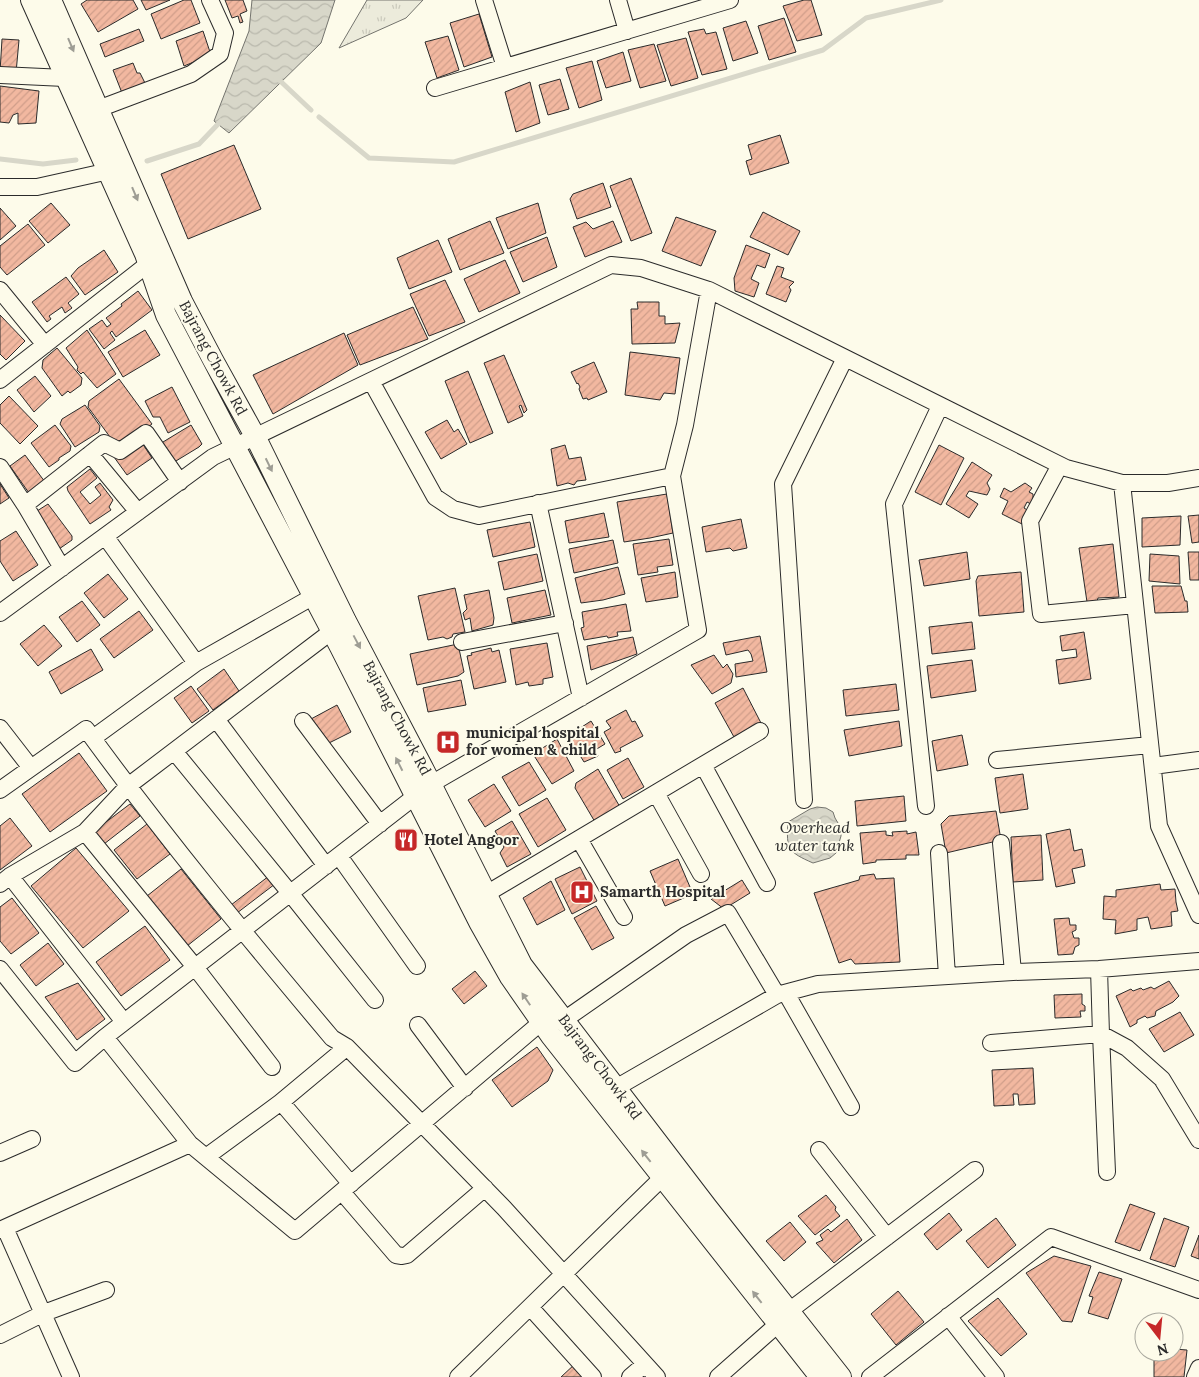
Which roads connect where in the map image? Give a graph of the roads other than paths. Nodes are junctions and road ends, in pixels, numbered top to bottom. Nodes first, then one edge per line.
1 (31, 0) edge
2 (51, 0) edge
3 (210, 0) edge
4 (484, 0) edge
5 (618, 0) edge
6 (730, 0) edge
7 (627, 30) junction
8 (505, 67) junction
9 (0, 75) edge
10 (65, 78) junction
11 (435, 88) dead end
12 (98, 109) junction
13 (116, 170) junction
14 (0, 187) edge
15 (155, 259) junction
16 (0, 290) edge
17 (709, 290) junction
18 (45, 345) junction
19 (846, 358) junction
20 (0, 380) edge
21 (371, 381) junction
22 (940, 406) junction
23 (255, 436) junction
24 (235, 446) junction
25 (90, 454) junction
26 (1060, 465) junction
27 (0, 467) edge
28 (672, 476) junction
29 (1199, 478) edge
30 (180, 482) junction
31 (1122, 483) junction
32 (538, 503) junction
33 (25, 505) junction
34 (138, 512) junction
35 (105, 536) junction
36 (62, 568) junction
37 (314, 596) junction
38 (1135, 605) junction
39 (0, 613) edge
40 (565, 623) junction
41 (339, 626) junction
42 (462, 642) dead end
43 (196, 663) junction
44 (582, 698) junction
45 (216, 719) junction
46 (303, 721) dead end
47 (0, 728) edge
48 (760, 731) dead end
49 (92, 738) junction
50 (1150, 745) junction
51 (174, 751) junction
52 (997, 760) dead end
53 (1199, 760) edge
54 (703, 765) junction
55 (1152, 766) junction
56 (31, 768) junction
57 (128, 786) junction
58 (0, 790) edge
59 (423, 790) junction
60 (656, 793) junction
61 (804, 800) dead end
62 (926, 806) dead end
63 (380, 824) junction
64 (85, 832) junction
65 (579, 838) junction
66 (1001, 843) dead end
67 (940, 853) dead end
68 (332, 861) junction
69 (701, 874) dead end
70 (5, 880) edge
71 (767, 883) dead end
72 (290, 893) junction
73 (478, 898) junction
74 (1199, 916) edge
75 (624, 917) dead end
76 (242, 931) junction
77 (1199, 962) edge
78 (417, 966) dead end
79 (195, 967) junction
80 (0, 969) edge
81 (1099, 970) junction
82 (1013, 972) junction
83 (947, 976) junction
84 (782, 994) junction
85 (375, 1000) dead end
86 (554, 1018) junction
87 (124, 1022) junction
88 (418, 1025) dead end
89 (1101, 1034) junction
90 (105, 1037) junction
91 (991, 1044) dead end
92 (347, 1047) junction
93 (272, 1067) dead end
94 (465, 1088) junction
95 (608, 1093) junction
96 (281, 1102) junction
97 (851, 1107) dead end
98 (421, 1124) junction
99 (32, 1139) dead end
100 (1199, 1140) edge
101 (190, 1144) junction
102 (819, 1150) dead end
103 (0, 1153) edge
104 (206, 1157) junction
105 (975, 1170) dead end
106 (1107, 1172) dead end
107 (663, 1177) junction
108 (346, 1188) junction
109 (484, 1188) junction
110 (3, 1229) edge
111 (886, 1237) junction
112 (564, 1274) junction
113 (106, 1290) dead end
114 (1199, 1290) edge
115 (530, 1307) junction
116 (44, 1313) junction
117 (948, 1316) junction
118 (784, 1317) junction
119 (0, 1335) edge
120 (645, 1364) junction
121 (1199, 1368) edge
122 (71, 1377) edge
123 (458, 1377) edge
124 (593, 1377) edge
125 (630, 1377) edge
126 (657, 1377) edge
127 (718, 1377) edge
128 (820, 1377) edge
129 (841, 1377) edge
130 (870, 1377) edge
131 (996, 1377) edge
132 (1195, 1377) edge

1 - 10 street, Bajrang Chowk Rd
2 -> 12 street, Bajrang Chowk Rd
3 - 12 street
4 - 8 street
5 - 7 street
6 - 7 street
7 - 8 street
8 - 11 street
9 - 10 street
10 - 13 street, Bajrang Chowk Rd
12 - 13 street, Bajrang Chowk Rd
13 - 14 street
13 - 15 street, Bajrang Chowk Rd
15 - 18 street
15 - 23 street, Bajrang Chowk Rd
15 - 24 street, Bajrang Chowk Rd
16 - 18 street
17 - 19 street
17 - 21 street
17 - 28 street
18 - 20 street
19 - 22 street
19 - 61 street
21 - 23 street
21 - 32 street
22 - 26 street
22 - 62 street
23 - 24 street
23 -> 41 street, Bajrang Chowk Rd
24 - 30 street
24 - 37 street, Bajrang Chowk Rd
25 - 30 street
25 - 33 street
25 - 34 street
26 - 31 street
26 - 38 street
27 - 33 street
28 - 32 street
28 - 44 street
29 - 31 street
30 - 34 street
31 - 38 street
32 - 40 street
33 - 36 street
34 - 35 street
35 - 36 street
35 - 43 street
36 - 39 street
37 - 41 street, Bajrang Chowk Rd
37 - 43 street
38 - 50 street
40 - 42 street
40 - 44 street
41 - 45 street
41 - 59 street, Bajrang Chowk Rd
43 - 49 street
44 - 59 street
45 - 51 street
45 - 68 street
46 - 63 street
47 - 56 street
48 - 54 street
49 - 56 street
49 - 57 street
50 - 52 street
50 - 55 street
51 - 57 street
51 - 72 street
53 - 55 street
54 - 60 street
54 - 71 street
55 - 74 street
56 - 58 street
57 - 64 street
57 - 76 street
59 - 63 street
59 - 73 street, Bajrang Chowk Rd
60 - 65 street
60 - 69 street
63 - 68 street
64 - 70 street
64 - 79 street
65 - 73 street
65 - 75 street
66 - 82 street
67 - 83 street
68 - 72 street
68 - 78 street
70 - 87 street
72 - 76 street
72 - 85 street
73 - 86 street, Bajrang Chowk Rd
76 - 79 street
76 - 92 street
77 - 81 street
79 - 87 street
79 - 93 street
80 - 90 street
81 - 82 street
81 - 89 street
82 - 83 street
83 - 84 street
84 - 86 street
84 - 95 street
84 - 97 street
86 - 94 street
86 - 95 street, Bajrang Chowk Rd
87 - 90 street
88 - 94 street
89 - 91 street
89 - 100 street
89 - 106 street
90 - 101 street
92 - 96 street
92 - 98 street
94 - 98 street
107 -> 95 street, Bajrang Chowk Rd
95 - 118 street, Bajrang Chowk Rd
96 - 104 street
96 - 108 street
98 - 108 street
98 - 109 street
99 - 103 street
101 - 104 street
101 - 110 street
102 - 111 street
104 - 108 street
105 - 111 street
107 - 112 street
118 -> 107 street, Bajrang Chowk Rd
108 - 109 street
109 - 112 street
110 - 116 street
111 - 118 street
112 - 115 street
112 - 120 street
113 - 116 street
114 - 117 street
115 - 123 street
115 - 124 street
116 - 119 street
116 - 122 street
117 - 130 street
117 - 131 street
118 - 127 street
118 - 128 street, Bajrang Chowk Rd
118 - 129 street, Bajrang Chowk Rd
120 - 125 street
120 - 126 street
121 - 132 street

